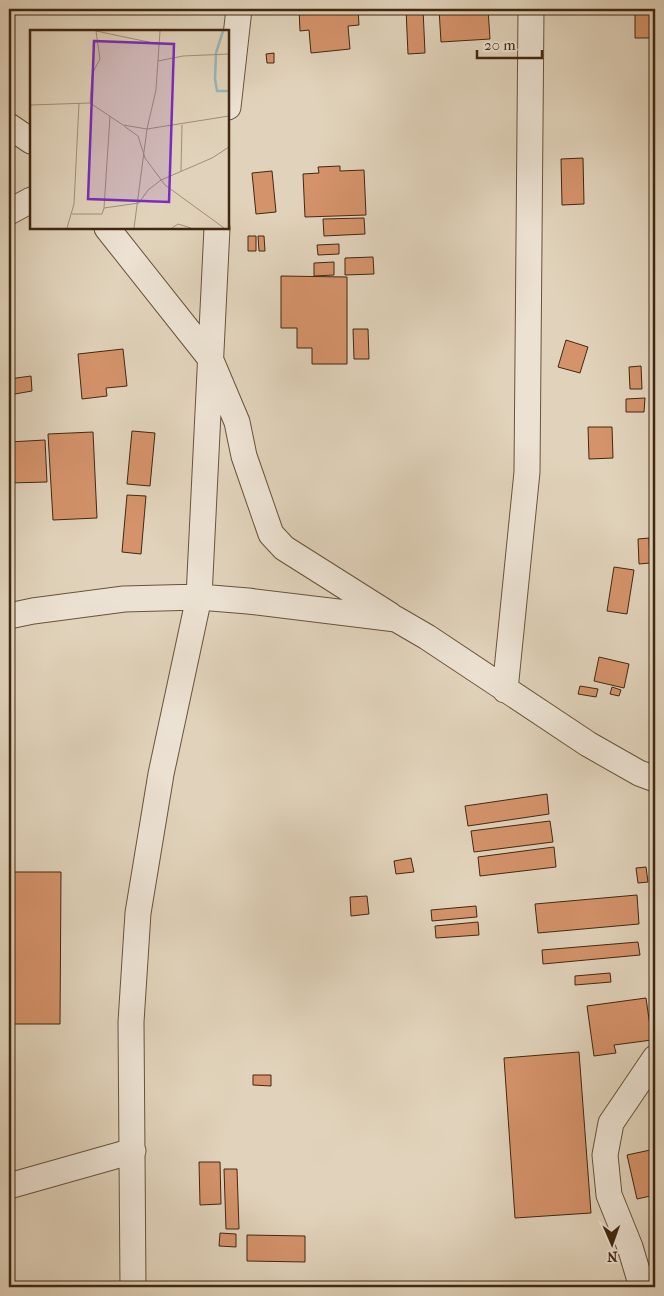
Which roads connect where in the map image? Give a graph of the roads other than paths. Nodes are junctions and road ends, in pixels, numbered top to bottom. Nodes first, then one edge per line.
1 (229, 9) edge
2 (239, 9) edge
3 (532, 9) edge
4 (219, 30) edge
5 (229, 98) edge
6 (9, 126) edge
7 (30, 140) edge
8 (30, 201) edge
9 (9, 212) edge
10 (108, 229) edge
11 (217, 229) edge
12 (210, 358) junction
13 (199, 597) junction
14 (9, 616) edge
15 (396, 619) junction
16 (505, 690) junction
17 (655, 779) edge
18 (655, 1058) edge
19 (133, 1151) junction
20 (9, 1186) edge
21 (133, 1287) edge
22 (642, 1287) edge

1 - 4 street
2 - 5 street
3 - 16 street
6 - 7 street
8 - 9 street
10 - 12 street
11 - 12 street
12 - 13 street
12 - 15 street
13 - 14 street
13 - 15 street
13 - 19 street
15 - 16 street
16 - 17 street
18 - 22 street
19 - 20 street
19 - 21 street

